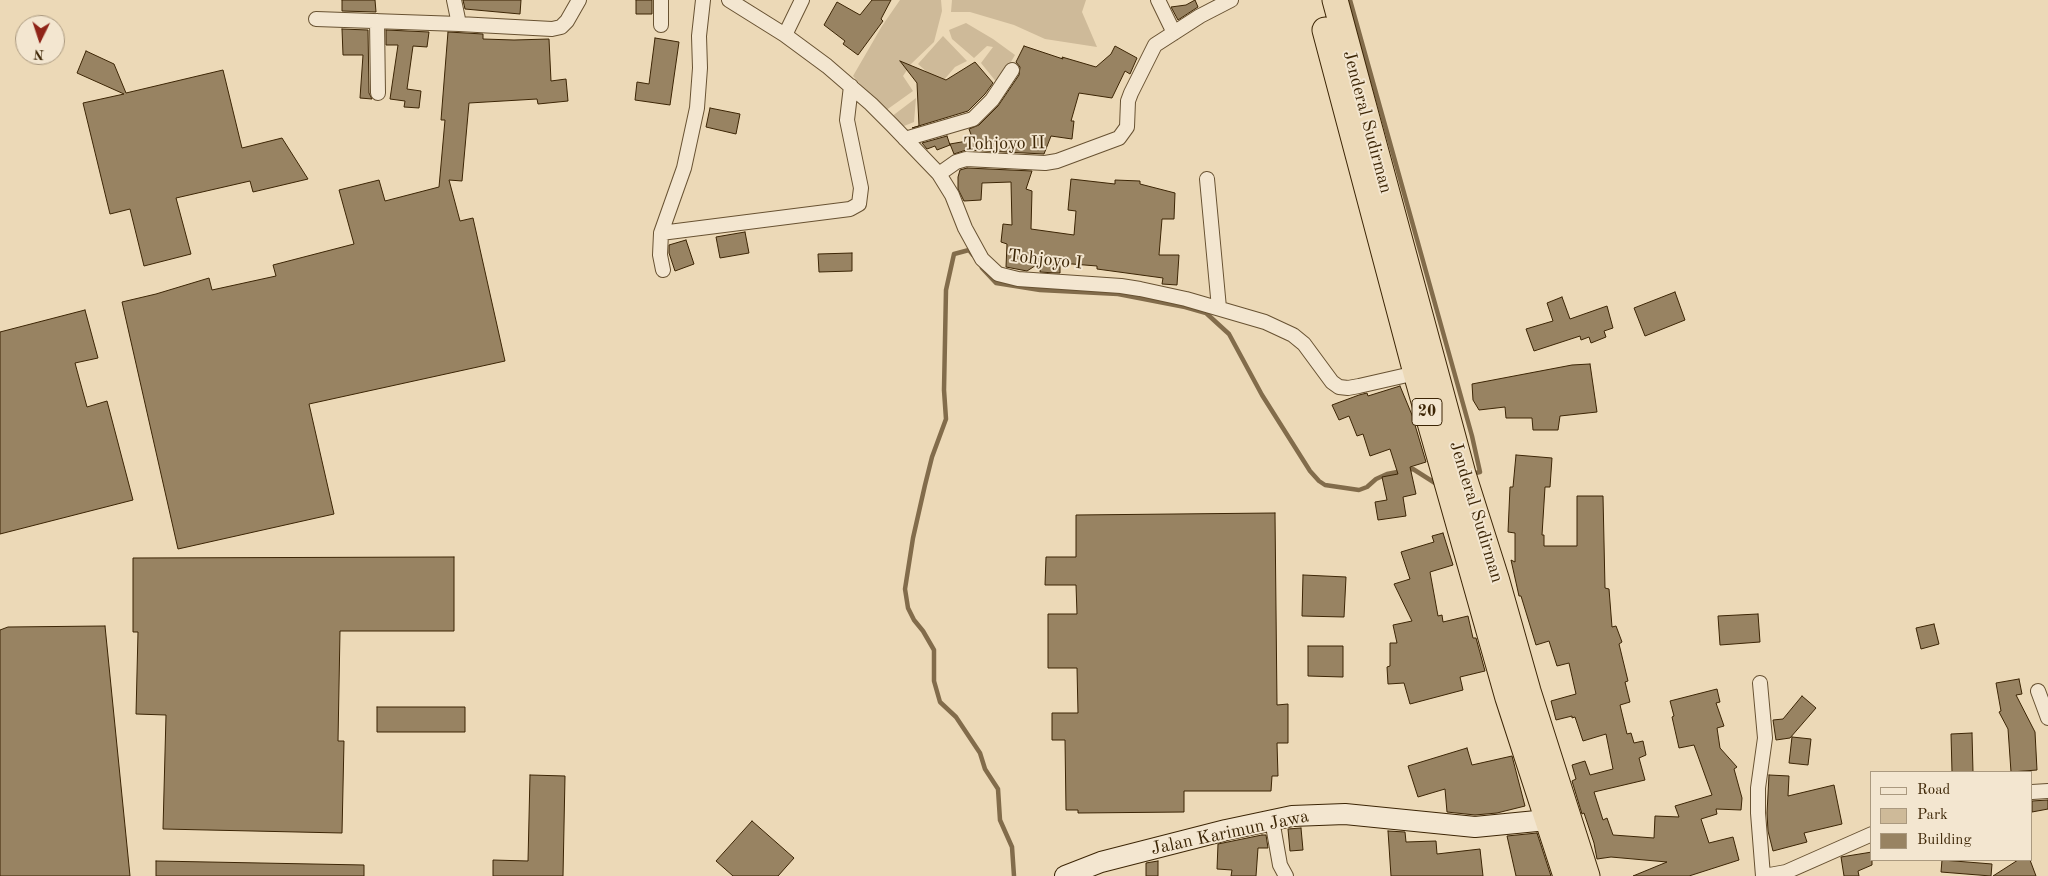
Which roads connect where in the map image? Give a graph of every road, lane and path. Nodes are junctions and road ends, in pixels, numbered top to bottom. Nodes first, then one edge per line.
1 (454, 0) edge
2 (579, 0) edge
3 (661, 0) edge
4 (703, 0) edge
5 (729, 0) edge
6 (802, 0) edge
7 (1158, 0) edge
8 (1318, 0) edge
9 (1335, 0) edge
10 (1224, 1) edge
11 (316, 19) dead end
12 (377, 21) junction
13 (459, 24) junction
14 (661, 25) dead end
15 (1174, 33) junction
16 (785, 35) junction
17 (1012, 70) dead end
18 (850, 86) junction
19 (378, 93) dead end
20 (1352, 99) junction
21 (905, 139) junction
22 (939, 174) junction
23 (1207, 179) dead end
24 (661, 233) junction
25 (663, 270) dead end
26 (1219, 308) junction
27 (1416, 374) junction
28 (1435, 402) junction
29 (1760, 683) dead end
30 (2038, 691) dead end
31 (2048, 718) edge
32 (2048, 791) edge
33 (2033, 792) edge
34 (1557, 816) junction
35 (1272, 820) junction
36 (1870, 835) edge
37 (1786, 874) edge
38 (1067, 876) edge
39 (1286, 876) edge
40 (1566, 876) edge
41 (1587, 876) edge
42 (1763, 876) edge

1 - 13 street
2 - 13 street
3 - 14 street
4 - 24 street
5 - 16 street, Tohjoyo I
6 - 16 street
7 - 15 street
8 - 20 highway, Jenderal Sudirman / 20
9 - 20 highway, Jenderal Sudirman / 20
10 - 15 street, Tohjoyo II
11 - 12 street
12 - 13 street
12 - 19 street
15 - 22 street, Tohjoyo II
16 - 18 street, Tohjoyo I
17 - 21 street
18 - 21 street, Tohjoyo I
18 - 24 street
20 - 27 highway, Jenderal Sudirman / 20
20 - 28 highway, Jenderal Sudirman / 20
21 - 22 street, Tohjoyo I
22 - 26 street, Tohjoyo I
23 - 26 street
24 - 25 street
26 - 27 street, Tohjoyo I
27 - 28 highway, Jenderal Sudirman / 20
28 - 34 highway, Jenderal Sudirman / 20
29 - 42 street
30 - 31 street
32 - 33 street
34 - 35 street, Jalan Karimun Jawa
34 - 40 highway, Jenderal Sudirman / 20
34 - 41 highway, Jenderal Sudirman / 20
35 - 38 street, Jalan Karimun Jawa
35 - 39 street
36 - 37 street
37 - 42 street

